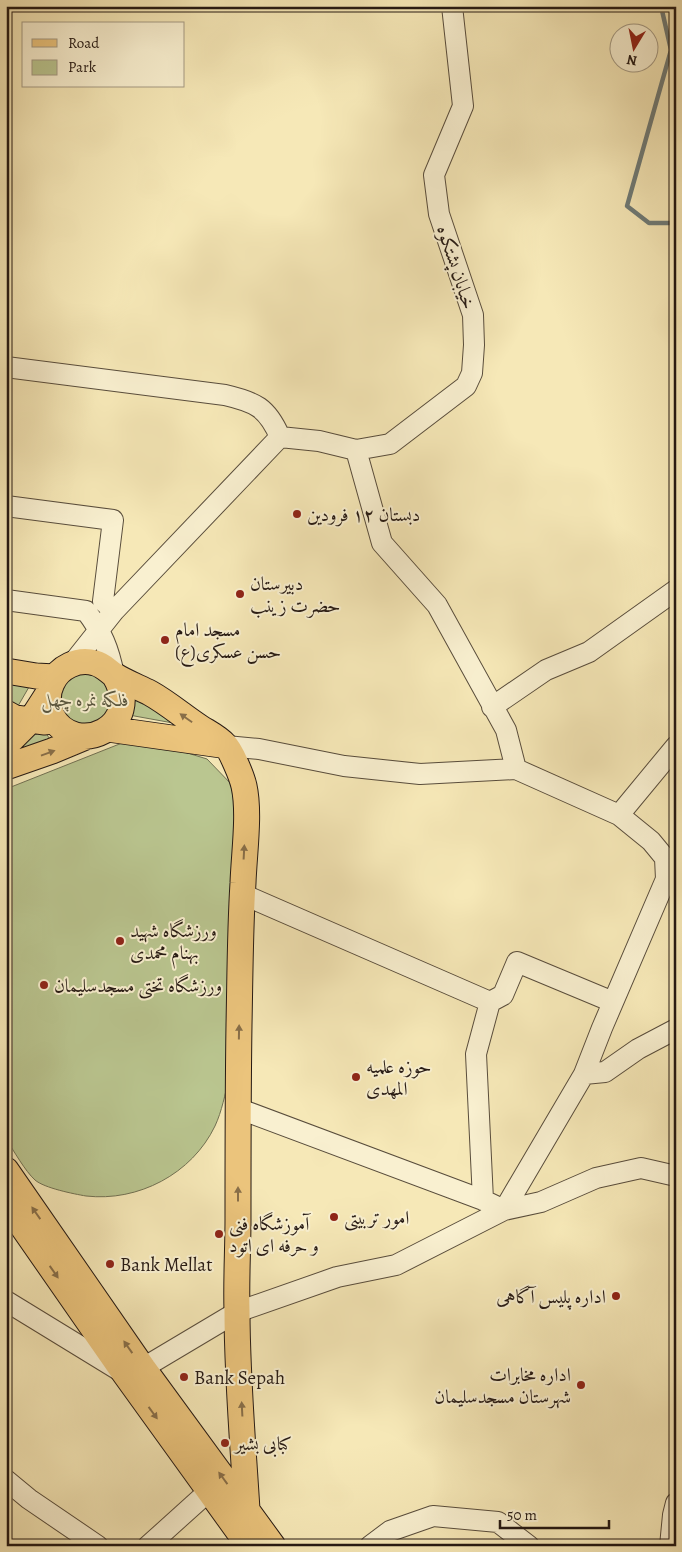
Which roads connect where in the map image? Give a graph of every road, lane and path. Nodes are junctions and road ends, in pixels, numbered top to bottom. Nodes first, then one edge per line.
1 (452, 6) edge
2 (7, 373) edge
3 (280, 437) junction
4 (356, 450) junction
5 (6, 506) edge
6 (676, 590) edge
7 (6, 600) edge
8 (114, 611) junction
9 (99, 629) junction
10 (6, 671) edge
11 (114, 675) junction
12 (59, 678) junction
13 (492, 707) junction
14 (6, 714) edge
15 (31, 720) junction
16 (58, 724) junction
17 (98, 732) junction
18 (6, 745) edge
19 (226, 746) junction
20 (676, 746) edge
21 (6, 767) edge
22 (516, 768) junction
23 (619, 815) junction
24 (671, 879) edge
25 (242, 894) junction
26 (490, 1002) junction
27 (613, 1002) junction
28 (676, 1029) edge
29 (584, 1074) junction
30 (237, 1108) junction
31 (6, 1170) edge
32 (676, 1176) edge
33 (483, 1200) junction
34 (6, 1203) edge
35 (504, 1210) junction
36 (6, 1301) edge
37 (237, 1312) junction
38 (134, 1371) junction
39 (6, 1480) edge
40 (208, 1491) junction
41 (676, 1503) edge
42 (247, 1510) junction
43 (98, 1546) edge
44 (148, 1546) edge
45 (249, 1546) edge
46 (273, 1546) edge
47 (370, 1546) edge
48 (529, 1546) edge
49 (670, 1546) edge

1 - 4 street, خیابان پشتکوه
2 - 3 street
3 - 4 street, خیابان پشتکوه
3 - 8 street
4 - 13 street
5 - 8 street
6 - 13 street
7 - 9 street
8 - 9 street
9 - 11 street
9 - 12 street
10 - 12 main road
11 - 12 main road
11 - 17 main road
19 -> 11 main road
12 - 15 main road
12 - 16 main road
13 - 22 street
14 - 15 main road
15 - 16 main road
15 - 18 main road
16 - 17 main road
17 - 19 main road
21 -> 17 main road
19 - 22 street
25 -> 19 main road
20 - 23 street
22 - 23 street
23 - 24 street
24 - 27 street
25 - 26 street
30 -> 25 main road
26 - 27 street
26 - 33 street
27 - 29 street
28 - 29 street
29 - 35 street
30 - 33 street
37 -> 30 main road
38 -> 31 main road
32 - 35 street
33 - 35 street
34 -> 38 main road
35 - 37 street
36 - 38 street
37 - 38 street
42 -> 37 main road
38 -> 40 main road
42 -> 38 main road
39 - 43 street
40 - 44 street
40 - 45 main road
41 - 49 street
42 - 46 main road
47 - 48 street

